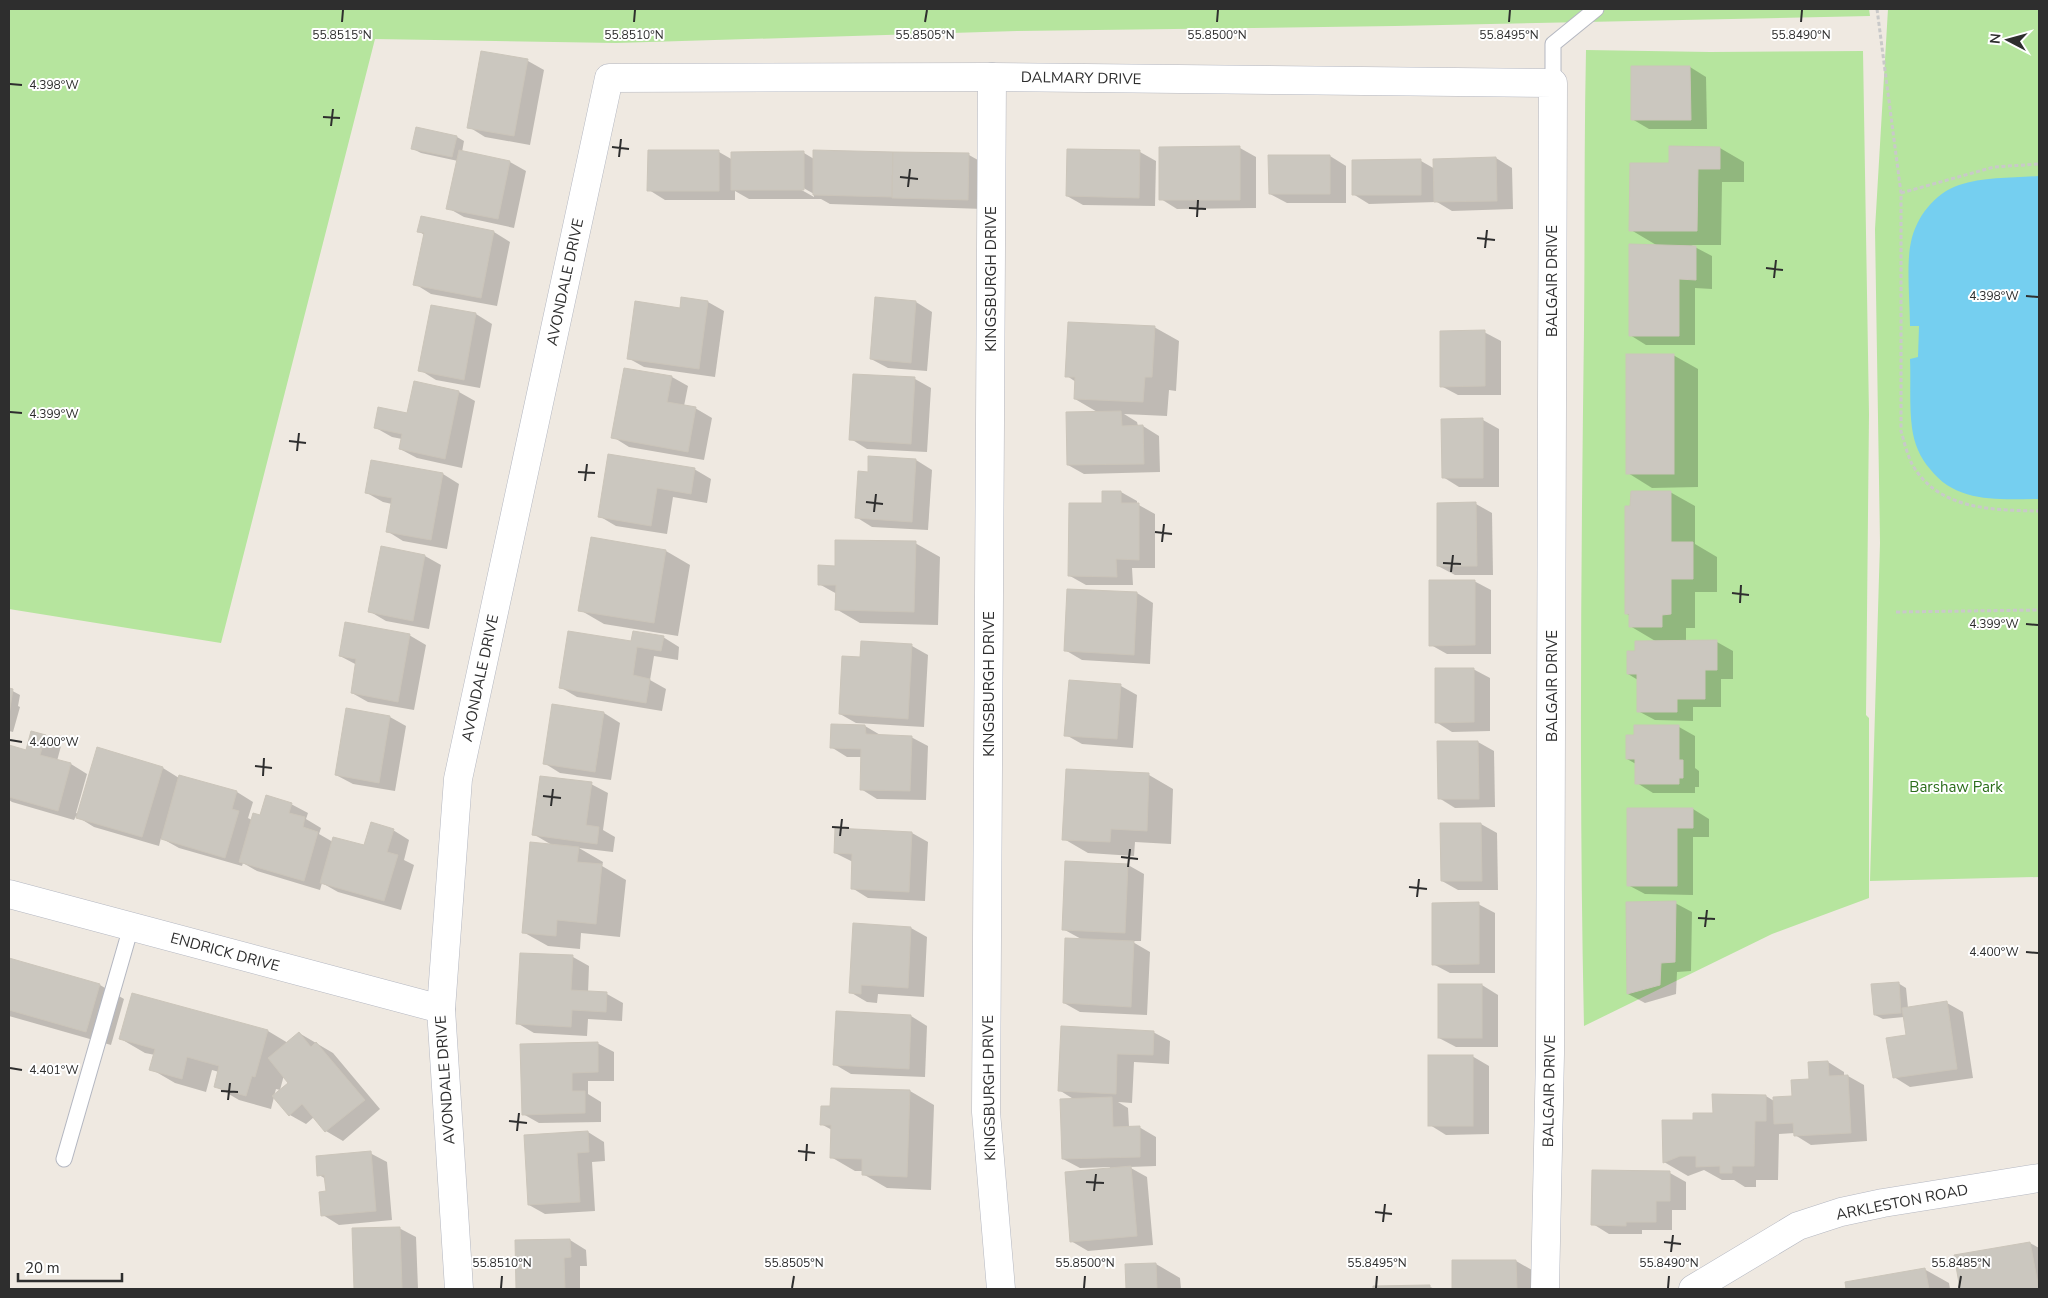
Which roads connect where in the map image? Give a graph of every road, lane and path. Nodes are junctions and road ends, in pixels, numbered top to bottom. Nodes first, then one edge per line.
1 (1596, 9) edge
2 (1877, 9) edge
3 (992, 77) junction
4 (609, 78) joint
5 (1553, 83) junction
6 (2039, 164) edge
7 (1900, 193) junction
8 (2039, 511) edge
9 (2039, 610) edge
10 (1896, 612) dead end
11 (9, 894) edge
12 (131, 927) junction
13 (440, 1009) junction
14 (64, 1159) dead end
15 (2039, 1178) edge
16 (459, 1289) edge
17 (1001, 1289) edge
18 (1546, 1289) edge
19 (1694, 1289) edge

1 - 5 lane
2 - 7 path
3 - 4 street, DALMARY DRIVE
3 - 5 street, DALMARY DRIVE
3 - 17 street, KINGSBURGH DRIVE
4 - 13 street, AVONDALE DRIVE
5 - 18 street, BALGAIR DRIVE
6 - 7 path
7 - 8 path
9 - 10 path
11 - 12 street, ENDRICK DRIVE
12 - 13 street, ENDRICK DRIVE
12 - 14 lane
13 - 16 street, AVONDALE DRIVE
15 - 19 street, ARKLESTON ROAD

